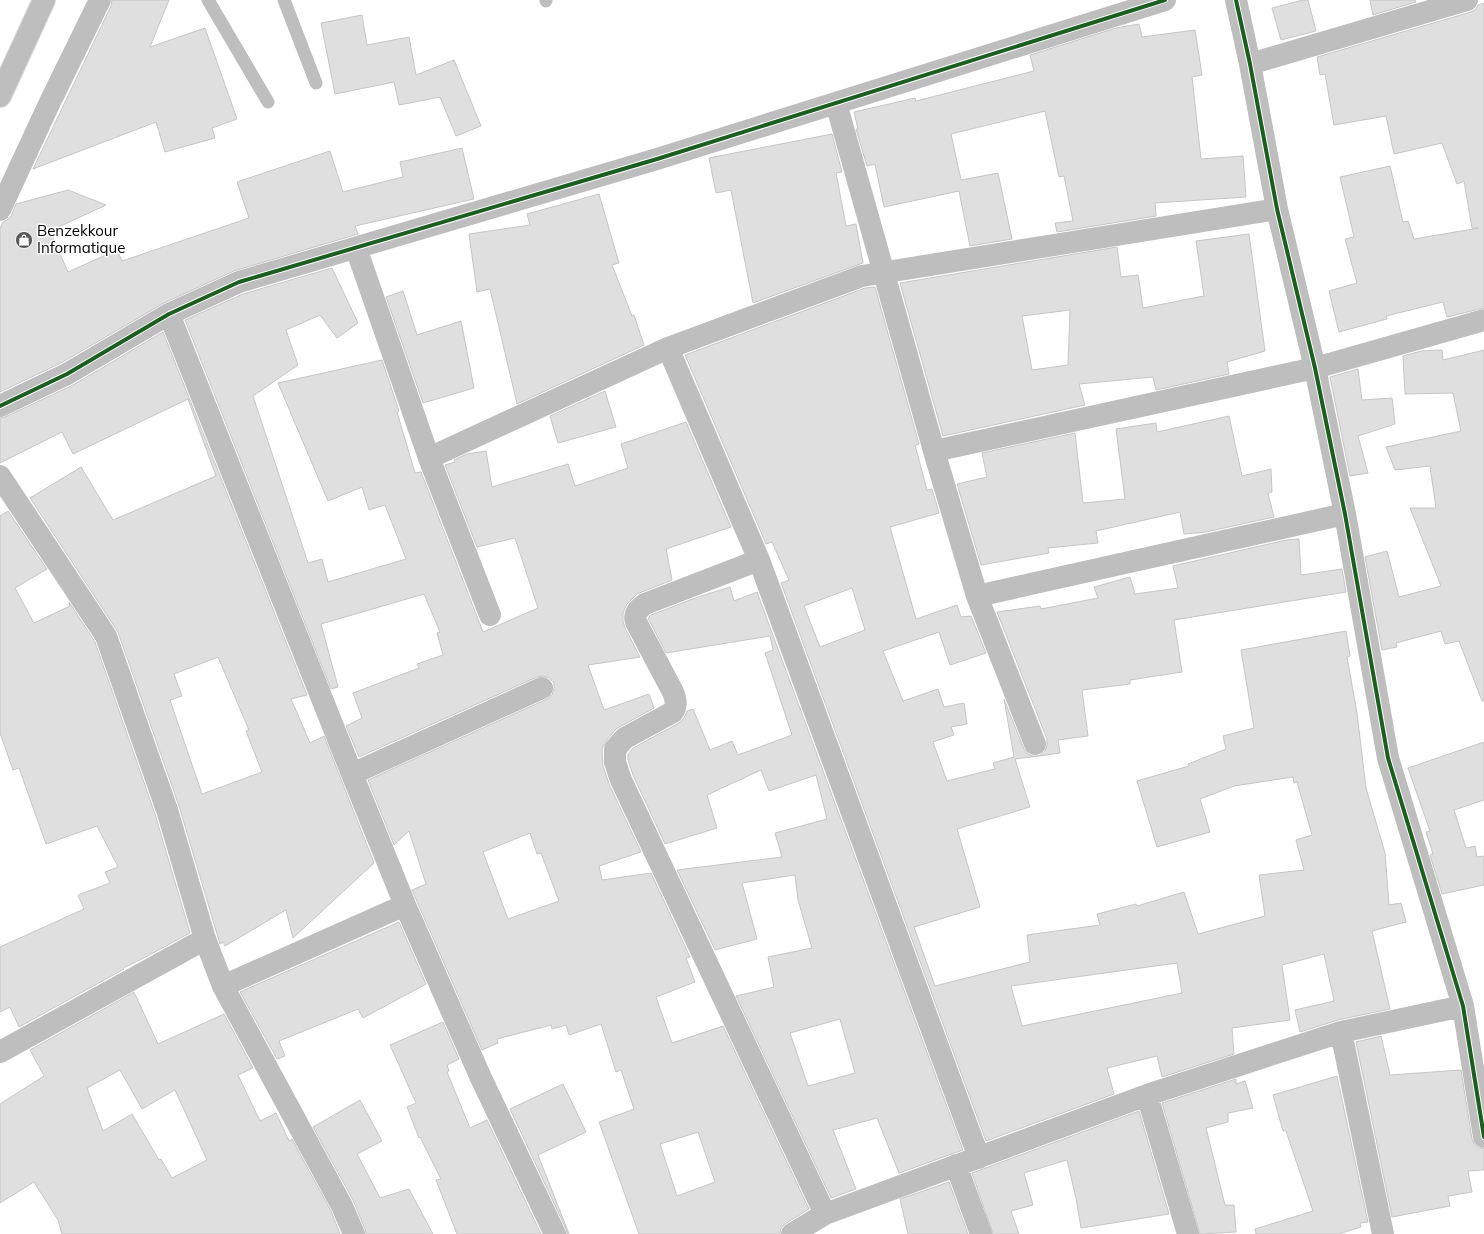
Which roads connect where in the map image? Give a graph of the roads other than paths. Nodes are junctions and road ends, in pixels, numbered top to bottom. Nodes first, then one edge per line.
1 (44, 0) edge
2 (100, 0) edge
3 (208, 0) edge
4 (284, 0) edge
5 (1165, 0) edge
6 (1236, 0) edge
7 (1467, 0) edge
8 (1250, 64) junction
9 (316, 83) dead end
10 (0, 96) edge
11 (268, 102) dead end
12 (836, 103) junction
13 (1277, 209) junction
14 (0, 210) edge
15 (356, 248) junction
16 (884, 273) junction
17 (169, 314) junction
18 (1484, 320) edge
19 (668, 348) junction
20 (1314, 368) junction
21 (0, 406) edge
22 (934, 451) junction
23 (429, 458) junction
24 (0, 476) edge
25 (1345, 514) junction
26 (759, 560) junction
27 (977, 596) junction
28 (490, 615) dead end
29 (542, 688) dead end
30 (1035, 744) dead end
31 (352, 774) junction
32 (405, 905) junction
33 (205, 938) junction
34 (223, 986) junction
35 (1462, 1006) junction
36 (1341, 1032) junction
37 (0, 1052) edge
38 (1147, 1095) junction
39 (1483, 1127) edge
40 (979, 1158) junction
41 (956, 1166) junction
42 (824, 1214) junction
43 (354, 1234) edge
44 (555, 1234) edge
45 (792, 1234) edge
46 (981, 1234) edge
47 (1188, 1234) edge
48 (1383, 1234) edge

1 - 10 main road
2 - 14 main road
3 - 11 lane
4 - 9 lane
5 - 12 main road
6 - 8 main road
7 - 8 main road
8 - 13 main road
12 - 15 main road
12 - 16 main road
13 - 16 main road
13 - 20 main road
15 - 17 main road
15 - 23 main road
16 - 19 main road
16 - 22 main road
17 - 21 main road
17 - 31 main road
18 - 20 main road
19 - 23 main road
19 - 26 main road
20 - 22 main road
20 - 25 main road
22 - 27 main road
23 - 28 main road
24 - 33 main road
25 - 27 main road
25 - 35 main road
26 - 40 main road
26 - 42 main road
27 - 30 main road
29 - 31 main road
31 - 32 main road
32 - 34 main road
32 - 44 main road
33 - 34 main road
33 - 37 main road
34 - 43 main road
35 - 36 main road
35 - 39 main road
36 - 38 main road
36 - 48 main road
38 - 40 main road
38 - 47 main road
40 - 41 main road
41 - 42 main road
41 - 46 main road
42 - 45 main road

